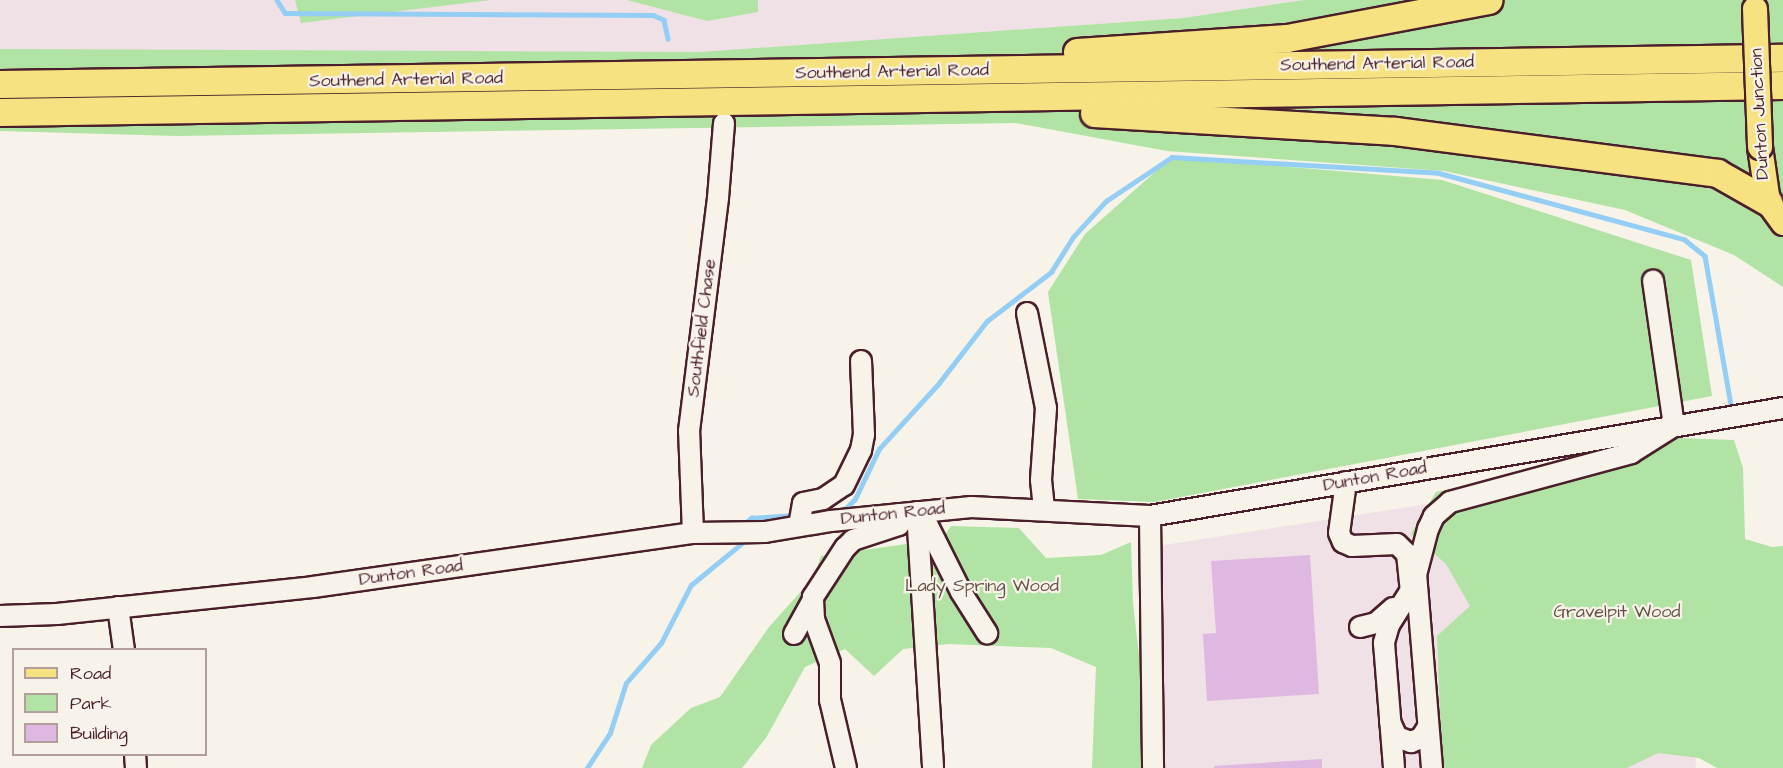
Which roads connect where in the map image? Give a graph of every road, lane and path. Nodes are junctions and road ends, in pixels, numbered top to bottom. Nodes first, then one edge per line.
1 (1488, 0) edge
2 (1755, 5) edge
3 (1783, 58) edge
4 (813, 74) junction
5 (0, 84) edge
6 (1783, 85) edge
7 (0, 112) edge
8 (724, 113) junction
9 (1776, 213) edge
10 (1653, 281) dead end
11 (1027, 313) dead end
12 (861, 361) dead end
13 (1783, 408) edge
14 (1674, 426) junction
15 (1346, 482) junction
16 (1044, 508) junction
17 (912, 513) junction
18 (1150, 516) junction
19 (799, 526) junction
20 (693, 533) junction
21 (1411, 582) junction
22 (812, 602) junction
23 (118, 608) junction
24 (0, 616) edge
25 (1360, 627) dead end
26 (987, 633) dead end
27 (794, 634) dead end
28 (124, 648) edge
29 (1390, 722) junction
30 (1428, 727) junction
31 (846, 768) edge
32 (933, 768) edge
33 (1153, 768) edge
34 (1394, 768) edge
35 (1432, 768) edge

1 - 4 highway
2 - 9 main road, Dunton Junction, bridge
3 - 4 highway, Southend Arterial Road
4 - 5 highway, Southend Arterial Road
6 - 8 highway, Southend Arterial Road
7 - 8 highway, Southend Arterial Road
8 - 9 highway
8 - 20 street, Southfield Chase
10 - 14 street
11 - 16 street
12 - 19 street
13 - 14 street, Dunton Road
14 - 15 street, Dunton Road
14 - 30 street
15 - 18 street, Dunton Road
15 - 21 street
16 - 17 street, Dunton Road
16 - 18 street, Dunton Road
17 - 19 street, Dunton Road
17 - 22 street
17 - 26 street
17 - 32 street
18 - 33 street
19 - 20 street, Dunton Road
20 - 23 street, Dunton Road
21 - 25 street
21 - 29 street
22 - 27 street
22 - 31 street
23 - 24 street, Dunton Road
23 - 28 street
29 - 30 street
29 - 34 street
30 - 35 street

